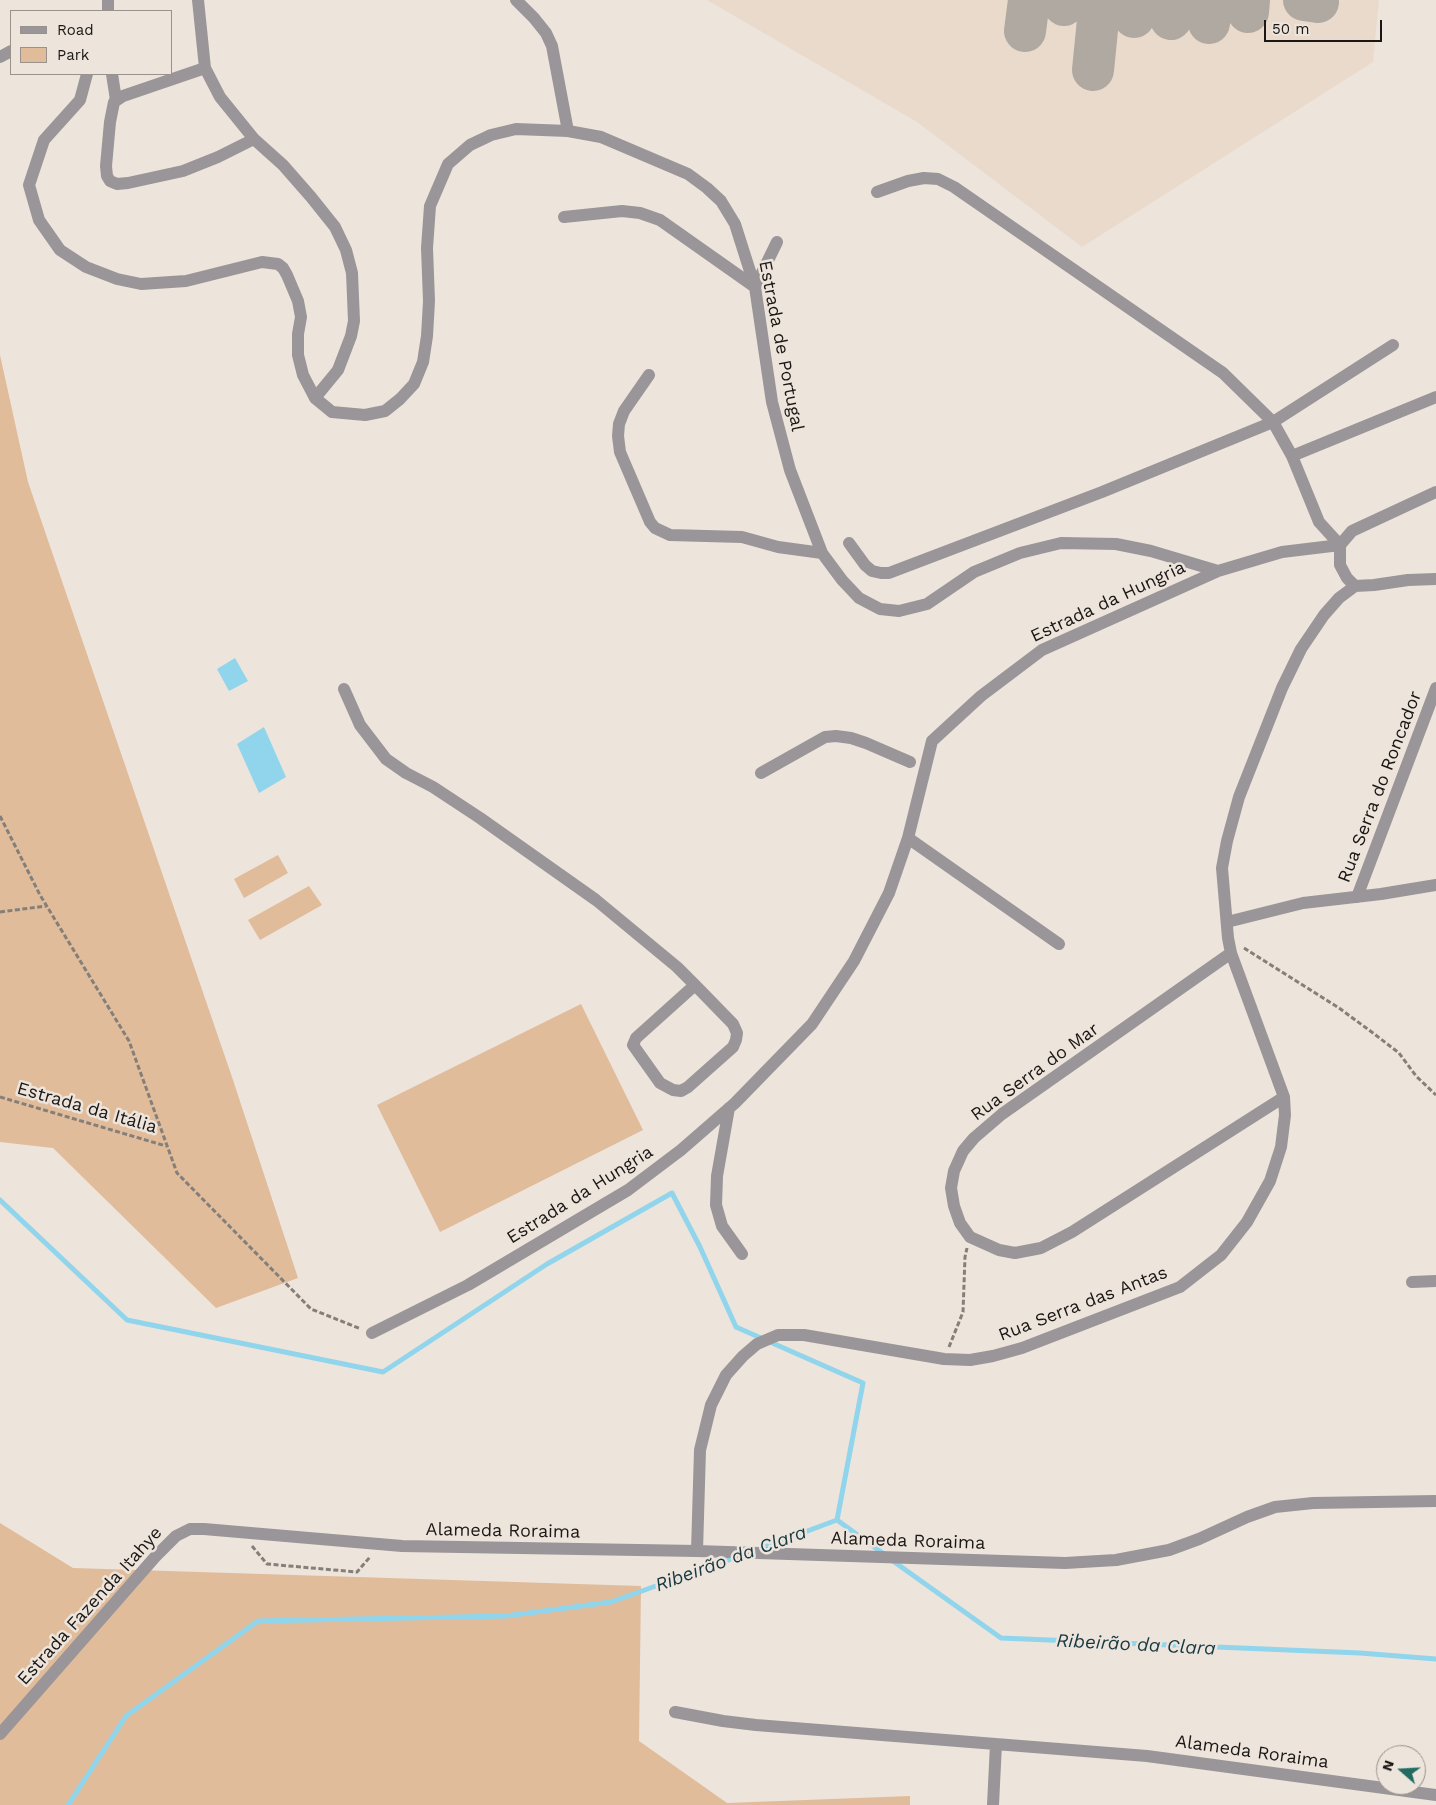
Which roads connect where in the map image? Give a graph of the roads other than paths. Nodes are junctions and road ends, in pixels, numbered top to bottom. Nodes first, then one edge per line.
1 (198, 0) edge
2 (516, 0) edge
3 (205, 68) junction
4 (87, 75) edge
5 (112, 75) edge
6 (116, 100) junction
7 (568, 131) junction
8 (254, 139) junction
9 (878, 192) dead end
10 (564, 217) dead end
11 (777, 242) dead end
12 (755, 288) junction
13 (1393, 345) dead end
14 (649, 375) dead end
15 (315, 398) junction
16 (1436, 398) edge
17 (1273, 422) junction
18 (1292, 456) junction
19 (1436, 492) edge
20 (849, 542) dead end
21 (1340, 545) junction
22 (822, 553) junction
23 (1218, 570) junction
24 (1436, 579) edge
25 (1355, 586) junction
26 (1436, 688) edge
27 (344, 689) dead end
28 (910, 762) dead end
29 (761, 773) dead end
30 (908, 838) junction
31 (1436, 885) edge
32 (1357, 897) junction
33 (1226, 922) junction
34 (1059, 944) dead end
35 (1231, 953) junction
36 (696, 985) junction
37 (1284, 1097) junction
38 (729, 1108) junction
39 (742, 1254) dead end
40 (1436, 1281) edge
41 (1412, 1282) dead end
42 (372, 1333) road end
43 (1436, 1502) edge
44 (190, 1530) joint
45 (697, 1551) junction
46 (675, 1712) dead end
47 (0, 1734) edge
48 (996, 1744) junction
49 (1436, 1795) edge
50 (993, 1805) edge

1 - 3 street
2 - 7 street
3 - 6 street
3 - 8 street
4 - 15 street, Estrada de Portugal
5 - 6 street
6 - 8 street
7 - 12 street, Estrada de Portugal
7 - 15 street, Estrada de Portugal
8 - 15 street
9 - 17 street
10 - 12 street
11 - 12 street
12 - 22 street, Estrada de Portugal
13 - 17 street
14 - 22 street
16 - 18 street
17 - 18 street
17 - 20 street
18 - 21 street
19 - 21 street
21 - 23 street, Estrada da Hungria
21 - 25 street
22 - 23 street, Estrada de Portugal
23 - 30 street, Estrada da Hungria
24 - 25 street
25 - 33 street, Rua Serra das Antas
26 - 32 street, Rua Serra do Roncador
27 - 36 street
28 - 29 street
30 - 34 street
30 - 38 street, Estrada da Hungria
31 - 32 street
32 - 33 street
33 - 35 street, Rua Serra das Antas
35 - 37 street, Rua Serra das Antas
35 - 37 street, Rua Serra do Mar
36 - 36 street
37 - 45 street, Rua Serra das Antas
38 - 39 street
38 - 42 street, Estrada da Hungria
40 - 41 street
43 - 45 street, Alameda Roraima
44 - 45 street, Alameda Roraima
44 - 47 street, Estrada Fazenda Itahye
46 - 48 street, Alameda Roraima
48 - 49 street, Alameda Roraima
48 - 50 street

